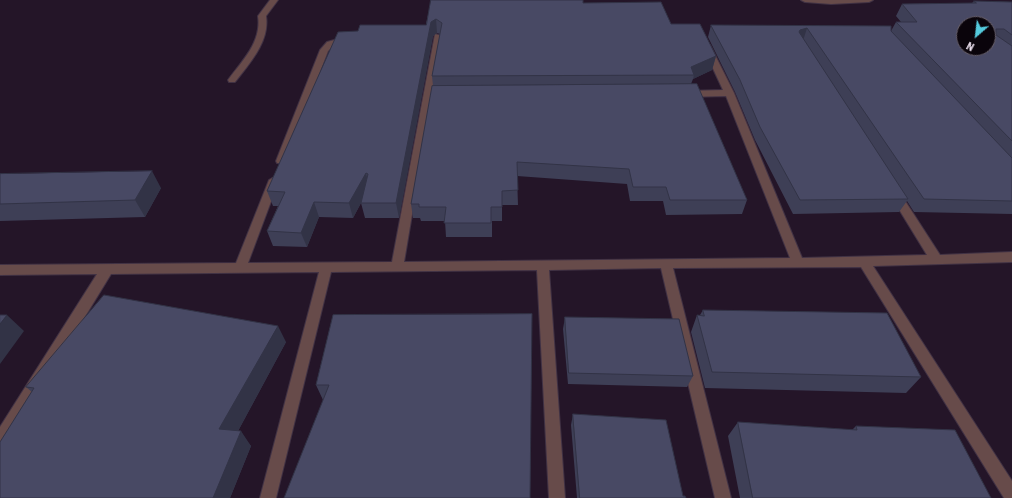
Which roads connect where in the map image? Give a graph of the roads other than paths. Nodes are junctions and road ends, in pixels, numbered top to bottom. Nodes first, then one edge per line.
1 (274, 0) edge
2 (805, 0) edge
3 (869, 0) edge
4 (358, 35) edge
5 (701, 35) edge
6 (438, 36) edge
7 (232, 80) dead end
8 (729, 93) junction
9 (673, 94) edge
10 (890, 185) edge
11 (1012, 257) edge
12 (936, 259) junction
13 (798, 262) junction
14 (864, 262) junction
15 (666, 264) junction
16 (543, 265) junction
17 (396, 266) junction
18 (326, 267) junction
19 (240, 268) junction
20 (107, 269) junction
21 (0, 270) edge
22 (0, 441) edge
23 (1012, 496) edge
24 (268, 498) edge
25 (557, 498) edge
26 (723, 498) edge

1 - 7 street
2 - 3 street
4 - 19 street
5 - 8 street
6 - 17 street
8 - 9 street
8 - 13 street
10 - 12 street
11 - 12 street
12 - 14 street
13 - 14 street
13 - 15 street
14 - 23 street
15 - 16 street
15 - 26 street
16 - 17 street
16 - 25 street
17 - 18 street
18 - 19 street
18 - 24 street
19 - 20 street
20 - 21 street
20 - 22 street

